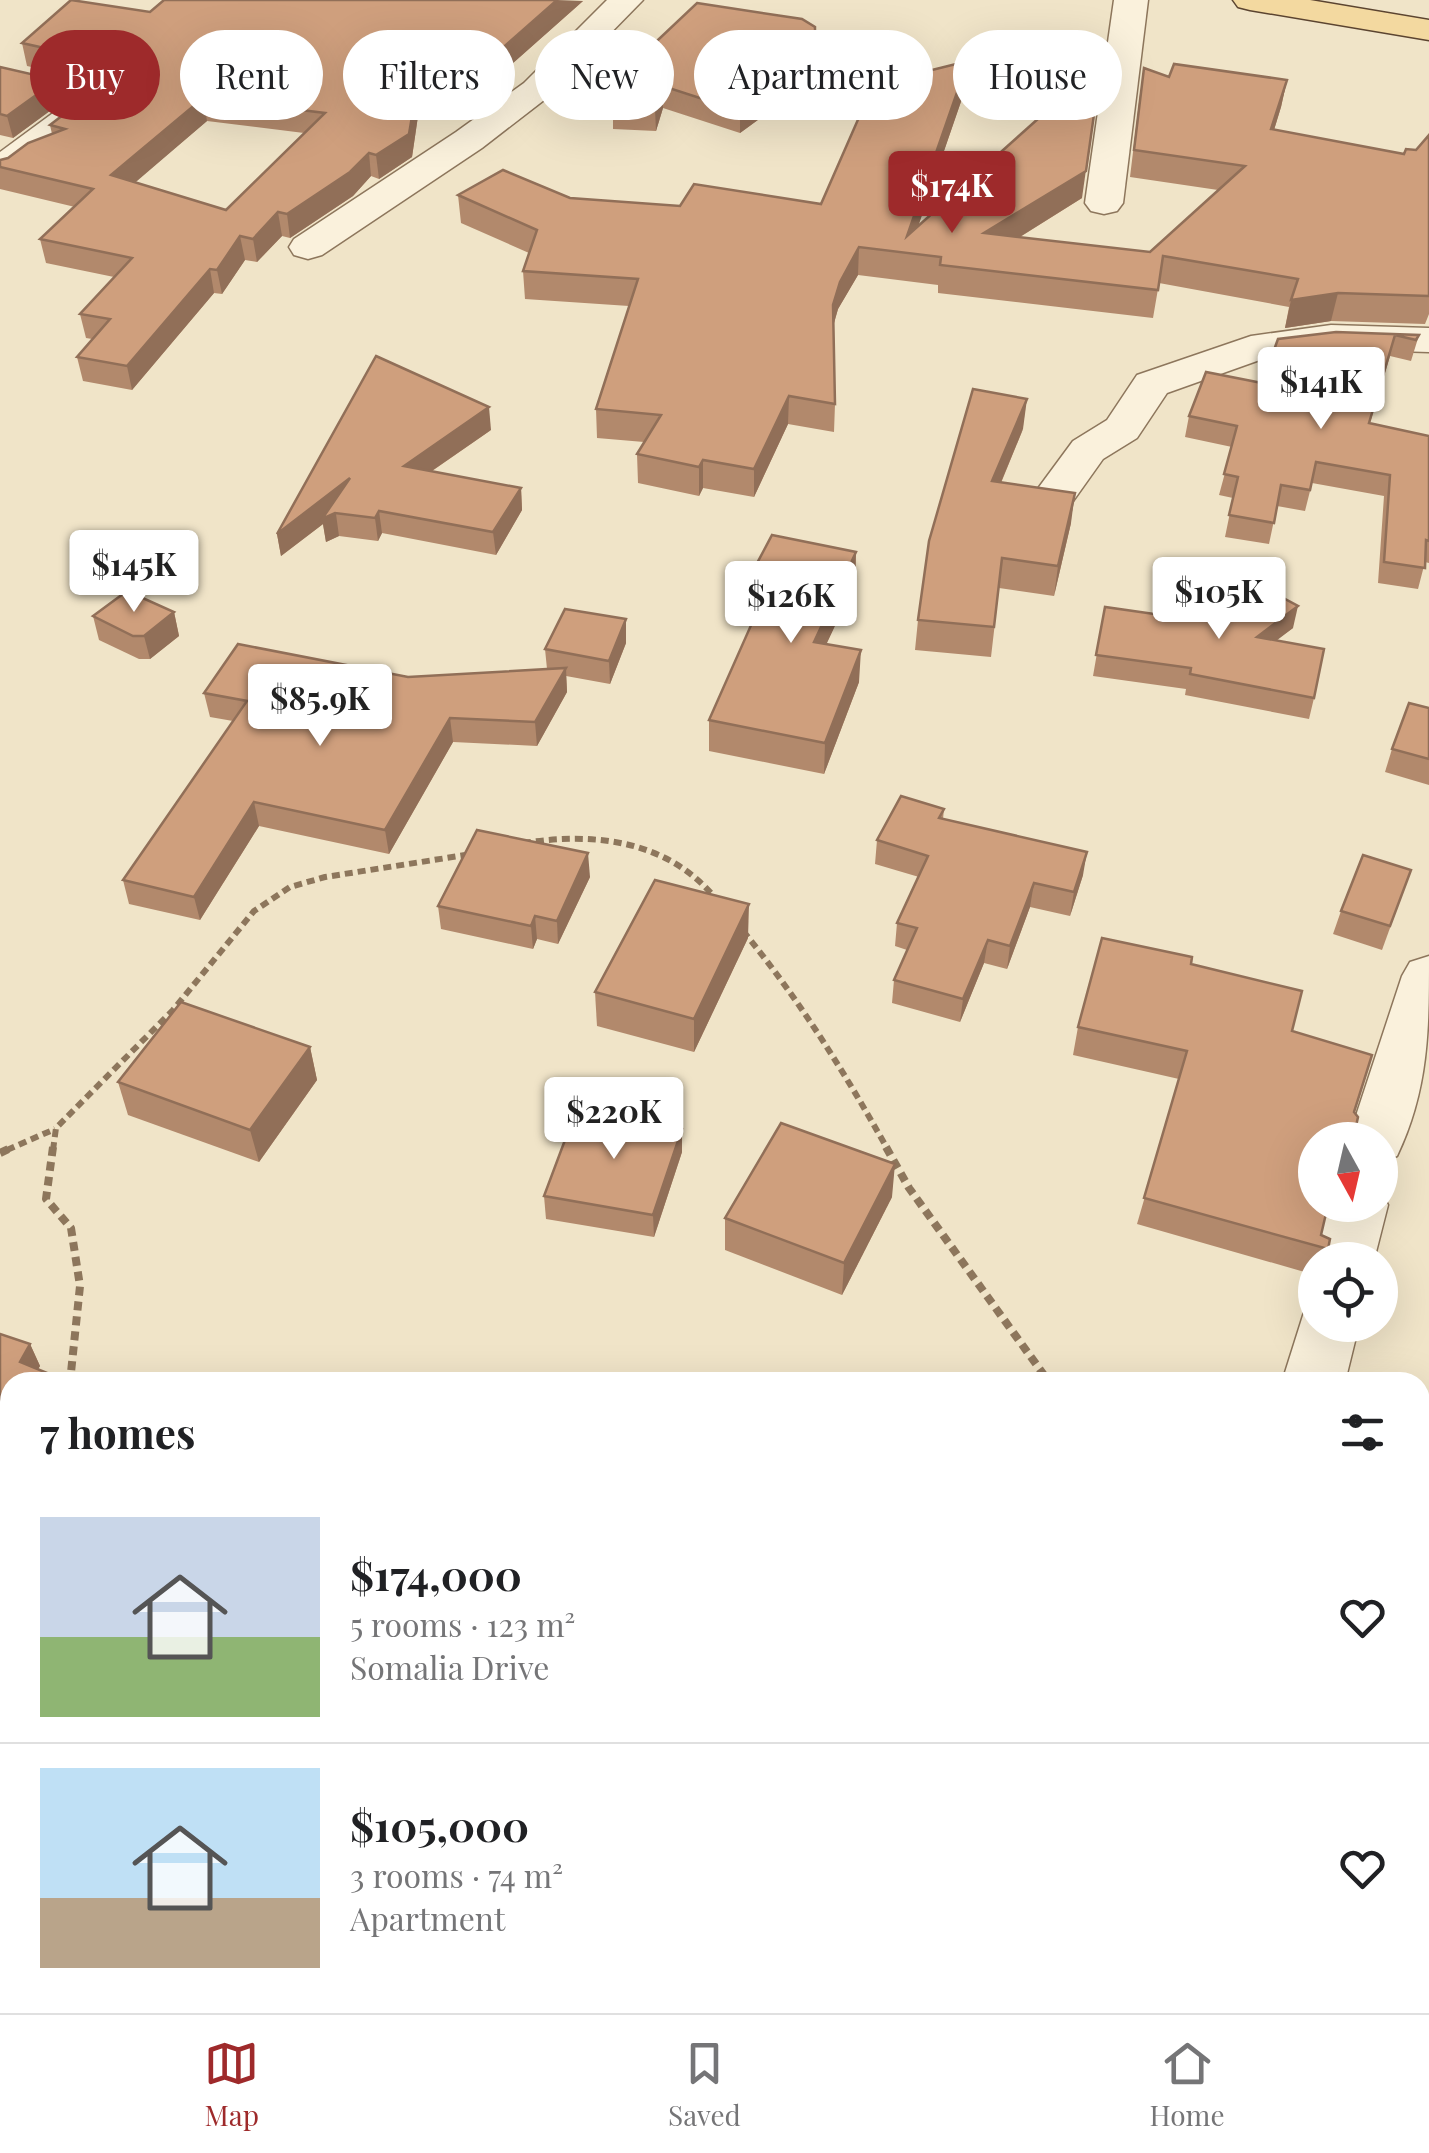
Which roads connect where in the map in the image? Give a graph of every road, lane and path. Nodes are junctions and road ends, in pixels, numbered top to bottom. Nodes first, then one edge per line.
1 (626, 0) edge
2 (1131, 0) edge
3 (1250, 0) edge
4 (1366, 0) edge
5 (1429, 10) edge
6 (1429, 30) edge
7 (66, 120) edge
8 (0, 170) edge
9 (1104, 202) dead end
10 (308, 248) dead end
11 (1429, 340) edge
12 (1050, 502) edge
13 (517, 844) edge
14 (482, 852) edge
15 (729, 914) edge
16 (741, 928) edge
17 (1429, 976) edge
18 (1383, 1122) edge
19 (56, 1128) junction
20 (0, 1152) edge
21 (1324, 1342) edge
22 (71, 1372) edge
23 (1043, 1372) edge
24 (1316, 1372) edge

1 - 10 street
2 - 9 street
3 - 6 main road
4 - 5 main road
7 - 8 street
11 - 12 street
13 - 15 path
14 - 19 path
16 - 23 path
17 - 18 street
19 - 20 path
19 - 22 path
21 - 24 street

